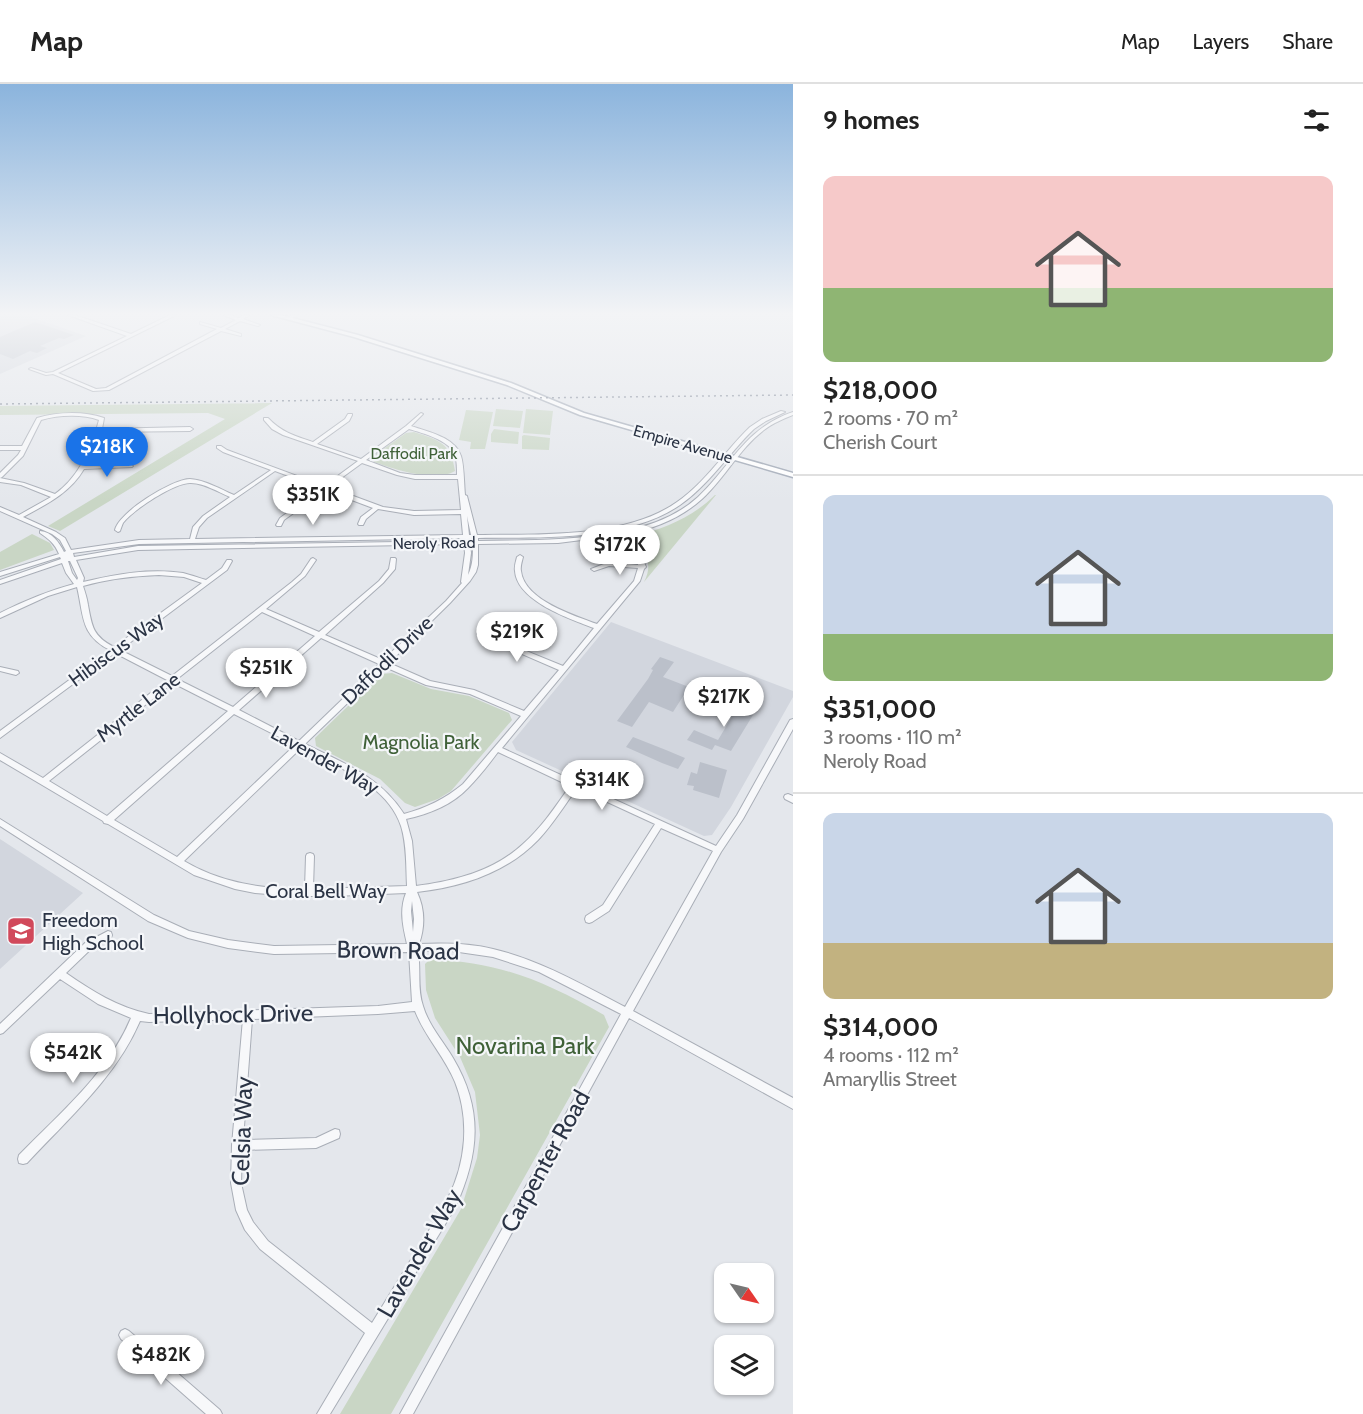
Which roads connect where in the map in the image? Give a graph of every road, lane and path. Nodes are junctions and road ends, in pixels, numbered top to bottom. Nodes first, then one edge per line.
1 (62, 377) edge
2 (128, 377) edge
3 (487, 377) edge
4 (793, 411) edge
5 (421, 414) dead end
6 (350, 415) dead end
7 (266, 419) dead end
8 (408, 427) junction
9 (190, 429) dead end
10 (98, 431) junction
11 (313, 444) junction
12 (219, 447) dead end
13 (0, 448) edge
14 (23, 448) junction
15 (732, 455) junction
16 (361, 461) junction
17 (130, 466) dead end
18 (84, 467) junction
19 (274, 470) junction
20 (793, 470) edge
21 (793, 475) edge
22 (461, 477) junction
23 (0, 478) edge
24 (324, 488) junction
25 (55, 496) junction
26 (234, 497) junction
27 (376, 507) junction
28 (0, 508) edge
29 (466, 512) junction
30 (0, 513) edge
31 (17, 518) junction
32 (361, 524) dead end
33 (279, 525) dead end
34 (118, 530) dead end
35 (619, 530) junction
36 (466, 539) junction
37 (474, 539) junction
38 (192, 541) junction
39 (71, 555) junction
40 (64, 557) junction
41 (520, 557) dead end
42 (393, 559) dead end
43 (313, 560) dead end
44 (229, 561) dead end
45 (643, 567) junction
46 (594, 569) dead end
47 (0, 574) edge
48 (0, 582) edge
49 (207, 582) junction
50 (464, 582) junction
51 (79, 585) junction
52 (261, 609) junction
53 (0, 616) edge
54 (598, 627) junction
55 (480, 634) dead end
56 (320, 635) junction
57 (114, 651) junction
58 (384, 663) junction
59 (0, 669) edge
60 (564, 669) junction
61 (16, 673) dead end
62 (172, 680) junction
63 (233, 711) junction
64 (526, 715) junction
65 (792, 724) edge
66 (0, 735) edge
67 (299, 744) junction
68 (498, 749) junction
69 (0, 756) edge
70 (43, 782) junction
71 (575, 785) junction
72 (403, 817) junction
73 (107, 821) junction
74 (0, 822) edge
75 (660, 823) junction
76 (718, 850) junction
77 (310, 856) dead end
78 (178, 862) junction
79 (412, 890) junction
80 (309, 893) junction
81 (589, 919) dead end
82 (108, 935) dead end
83 (413, 947) junction
84 (59, 973) junction
85 (418, 1006) junction
86 (628, 1013) junction
87 (248, 1014) junction
88 (137, 1016) junction
89 (0, 1030) edge
90 (793, 1104) edge
91 (335, 1134) dead end
92 (237, 1145) junction
93 (23, 1159) dead end
94 (373, 1332) junction
95 (125, 1335) dead end
96 (216, 1414) edge
97 (323, 1414) edge
98 (406, 1414) edge

1 - 2 street
3 - 15 main road, Empire Avenue
4 - 15 street, Neroly Road
5 - 8 street
6 - 11 street
7 - 11 street
8 - 16 street
8 - 22 street, Daffodil Drive
9 - 10 street
10 - 14 street
10 - 18 street
11 - 16 street
12 - 19 street
13 - 14 street
14 - 23 street
15 - 20 main road, Empire Avenue
15 - 21 main road, Empire Avenue
15 - 35 street, Neroly Road
16 - 22 street
16 - 24 street
17 - 18 street
18 - 25 street
19 - 24 street
19 - 26 street
22 - 29 street, Daffodil Drive
23 - 25 street
24 - 27 street
24 - 33 street
25 - 31 street
26 - 34 street
26 - 38 street
27 - 29 street
27 - 32 street
28 - 31 street
29 - 36 street, Daffodil Drive
29 - 37 street, Daffodil Drive
30 - 31 street
31 - 39 street
31 - 40 street
35 - 37 street, Neroly Road
35 - 45 street
36 - 37 street, Neroly Road
36 - 38 street, Neroly Road
36 - 39 street, Neroly Road
36 - 50 street, Daffodil Drive
37 - 50 street, Daffodil Drive
38 - 39 street, Neroly Road
39 - 40 street, Neroly Road
39 - 51 street
40 - 47 street, Neroly Road
40 - 48 street, Neroly Road
40 - 51 street
41 - 54 street
42 - 56 street
43 - 52 street, Myrtle Lane
44 - 49 street, Hibiscus Way
45 - 46 street
45 - 54 street
49 - 51 street
49 - 57 street, Hibiscus Way
50 - 58 street, Daffodil Drive
51 - 53 street
51 - 57 street, Lavender Way
52 - 56 street
52 - 62 street, Myrtle Lane
54 - 60 street
55 - 60 street
56 - 58 street
56 - 63 street
57 - 62 street, Lavender Way
57 - 66 street, Hibiscus Way
58 - 64 street
58 - 67 street, Daffodil Drive
59 - 61 street
60 - 64 street
62 - 63 street, Lavender Way
62 - 70 street, Myrtle Lane
63 - 67 street, Lavender Way
63 - 73 street
64 - 68 street
65 - 76 street, Carpenter Road
67 - 72 street, Lavender Way
67 - 78 street, Daffodil Drive
68 - 71 street
68 - 72 street
69 - 70 street, Coral Bell Way
70 - 73 street, Coral Bell Way
71 - 75 street
71 - 79 street, Coral Bell Way
72 - 79 street, Lavender Way
73 - 78 street, Coral Bell Way
74 - 83 street, Brown Road
75 - 76 street
75 - 81 street
76 - 86 street, Carpenter Road
77 - 80 street
78 - 80 street, Coral Bell Way
79 - 80 street, Coral Bell Way
79 - 83 street, Lavender Way
82 - 84 street
83 - 85 street, Lavender Way
83 - 86 street, Brown Road
84 - 88 street, Hollyhock Drive
84 - 89 street
85 - 87 street, Hollyhock Drive
85 - 94 street, Lavender Way
86 - 90 street, Brown Road
86 - 98 street, Carpenter Road
87 - 88 street, Hollyhock Drive
87 - 92 street, Celsia Way
88 - 93 street
91 - 92 street
92 - 94 street, Celsia Way
94 - 97 street, Lavender Way
95 - 96 street

